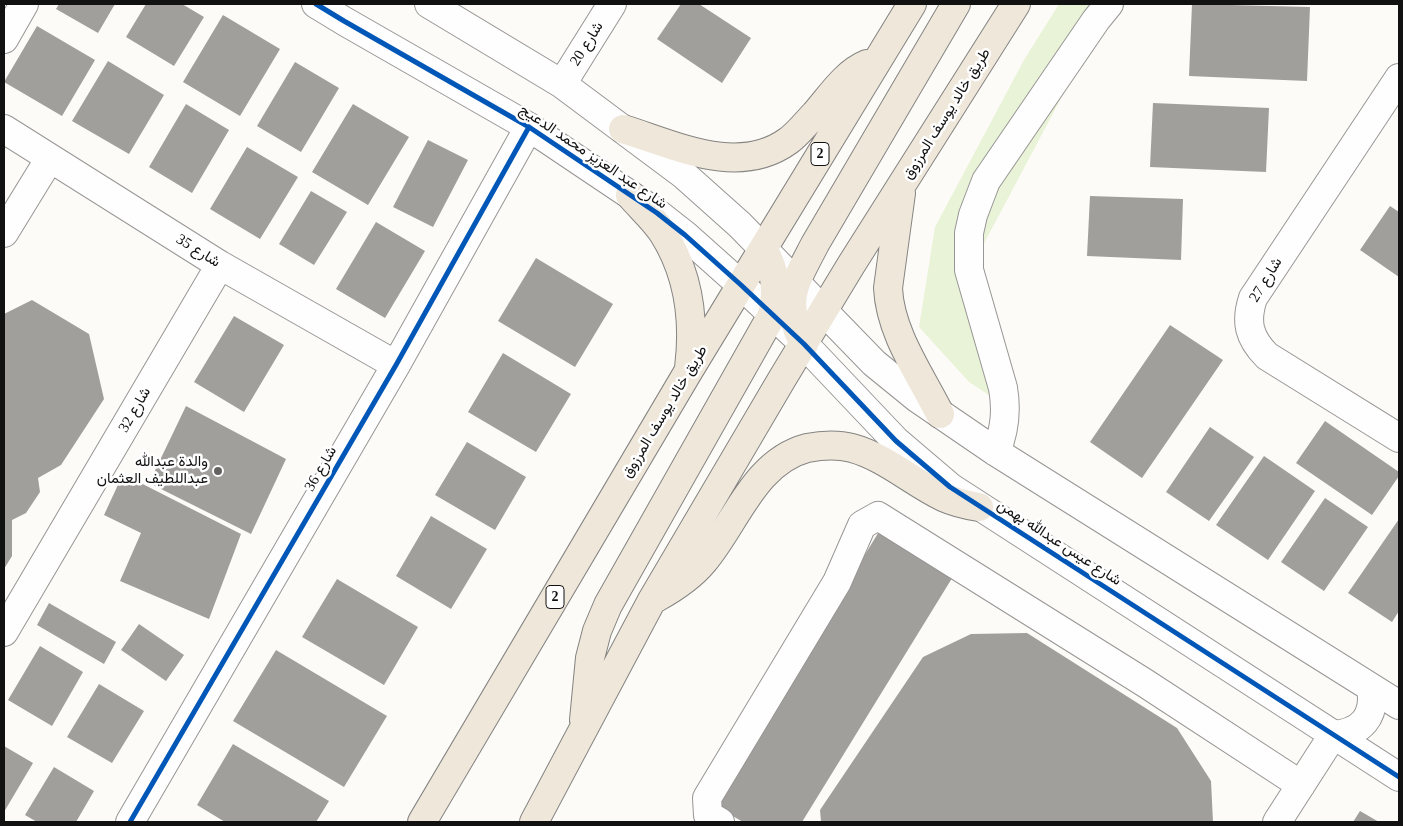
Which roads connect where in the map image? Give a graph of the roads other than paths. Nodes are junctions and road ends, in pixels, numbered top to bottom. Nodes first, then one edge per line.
1 (24, 4) edge
2 (316, 4) edge
3 (429, 4) edge
4 (612, 4) edge
5 (912, 4) edge
6 (956, 4) edge
7 (1016, 4) edge
8 (1109, 4) edge
9 (342, 13) edge
10 (4, 39) edge
11 (878, 60) junction
12 (1399, 78) edge
13 (562, 84) junction
14 (529, 127) junction
15 (4, 129) edge
16 (623, 129) junction
17 (50, 158) junction
18 (902, 184) junction
19 (630, 195) junction
20 (4, 232) edge
21 (763, 249) junction
22 (220, 265) junction
23 (795, 283) junction
24 (741, 285) junction
25 (823, 312) junction
26 (772, 315) junction
27 (804, 344) junction
28 (396, 365) junction
29 (688, 372) junction
30 (940, 414) junction
31 (1399, 438) edge
32 (996, 452) junction
33 (979, 507) junction
34 (652, 600) junction
35 (4, 632) edge
36 (1371, 688) junction
37 (1399, 705) edge
38 (583, 732) junction
39 (1333, 736) junction
40 (1399, 752) edge
41 (1399, 773) edge
42 (1399, 777) edge
43 (1300, 785) junction
44 (130, 822) edge
45 (422, 822) edge
46 (534, 822) edge
47 (720, 822) edge
48 (1277, 822) edge

1 - 10 street
2 - 9 street, شارع عبد العزيز محمد الدعيج
3 - 13 street
4 - 13 street, شارع 20
5 - 11 main road, طريق خالد يوسف المرزوق / 2
6 - 23 main road
7 - 18 main road, طريق خالد يوسف المرزوق
8 - 32 street
9 - 14 street, شارع عبد العزيز محمد الدعيج
11 - 16 main road
11 - 21 main road, طريق خالد يوسف المرزوق / 2
12 - 31 street, شارع 27
13 - 16 street
14 - 19 street, شارع عبد العزيز محمد الدعيج
14 - 28 street, شارع 36
15 - 17 street, شارع 35
16 - 21 street
17 - 20 street
17 - 22 street, شارع 35
18 - 25 main road, طريق خالد يوسف المرزوق
18 - 30 main road
19 - 24 street, شارع عبد العزيز محمد الدعيج
19 - 29 main road
21 - 23 street
21 - 24 main road, طريق خالد يوسف المرزوق / 2
21 - 26 main road
22 - 28 street, شارع 35
22 - 35 street, شارع 32
23 - 25 street
23 - 27 main road
24 - 26 street, شارع عيس عبدالله بهمن
24 - 29 main road, طريق خالد يوسف المرزوق / 2
25 - 27 main road, طريق خالد يوسف المرزوق
25 - 30 street
26 - 27 street, شارع عيس عبدالله بهمن
26 - 38 main road
27 - 33 street, شارع عيس عبدالله بهمن
27 - 34 main road, طريق خالد يوسف المرزوق
28 - 44 street, شارع 36
29 - 45 main road, طريق خالد يوسف المرزوق / 2
30 - 32 street
32 - 36 street
33 - 34 main road
33 - 39 street, شارع عيس عبدالله بهمن
34 - 38 main road, طريق خالد يوسف المرزوق
36 - 37 street
36 - 39 street
38 - 46 main road, طريق خالد يوسف المرزوق
39 - 42 street, شارع عيس عبدالله بهمن
39 - 43 street
40 - 41 street
43 - 47 street
43 - 48 street

